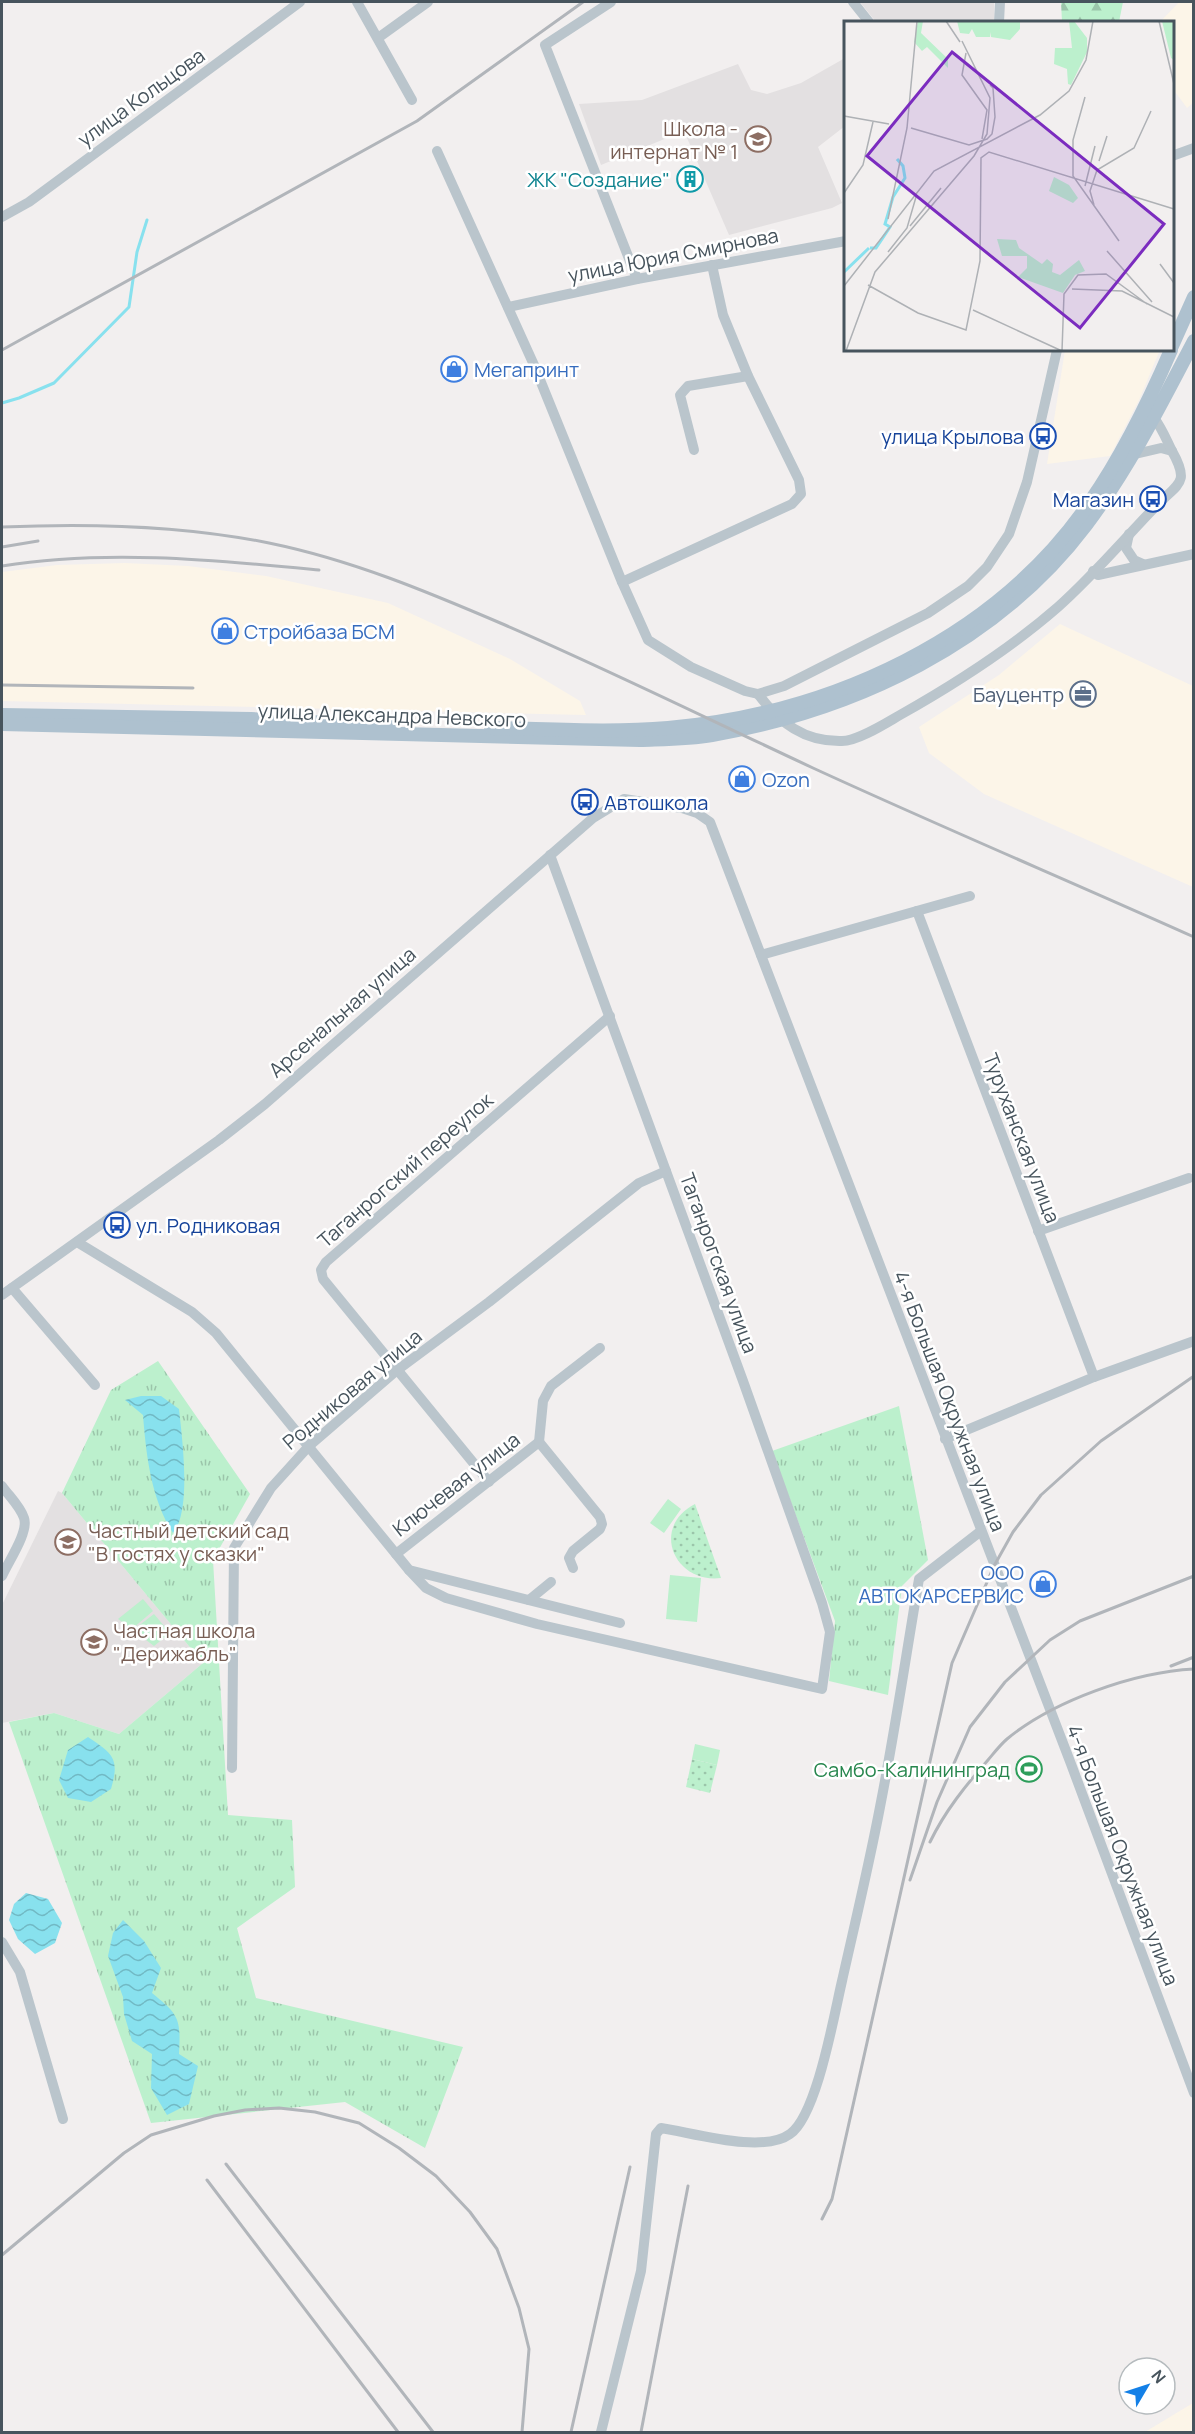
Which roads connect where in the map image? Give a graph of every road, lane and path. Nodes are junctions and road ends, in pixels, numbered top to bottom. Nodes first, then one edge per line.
1 (300, 2) edge
2 (357, 2) edge
3 (428, 2) edge
4 (611, 2) edge
5 (853, 2) edge
6 (1000, 2) edge
7 (868, 21) edge
8 (999, 21) edge
9 (378, 38) junction
10 (412, 100) dead end
11 (1194, 148) edge
12 (437, 151) dead end
13 (1174, 156) edge
14 (2, 217) edge
15 (844, 241) edge
16 (712, 265) junction
17 (637, 279) junction
18 (1194, 297) edge
19 (508, 308) junction
20 (1194, 341) edge
21 (1174, 343) edge
22 (1057, 351) edge
23 (1171, 351) edge
24 (748, 376) junction
25 (1154, 418) junction
26 (694, 450) dead end
27 (1172, 451) junction
28 (1131, 455) junction
29 (1106, 487) junction
30 (1129, 534) junction
31 (1194, 554) edge
32 (1143, 564) junction
33 (1093, 571) junction
34 (622, 582) junction
35 (770, 691) junction
36 (758, 694) junction
37 (2, 714) edge
38 (2, 724) edge
39 (483, 733) junction
40 (805, 734) junction
41 (710, 822) joint
42 (550, 855) junction
43 (970, 896) dead end
44 (917, 911) junction
45 (761, 955) junction
46 (610, 1016) junction
47 (666, 1171) junction
48 (1189, 1178) dead end
49 (1038, 1231) junction
50 (76, 1242) junction
51 (12, 1288) junction
52 (2, 1295) edge
53 (1194, 1341) edge
54 (600, 1348) dead end
55 (396, 1371) junction
56 (1094, 1377) junction
57 (95, 1385) dead end
58 (945, 1439) junction
59 (538, 1442) junction
60 (309, 1446) junction
61 (489, 1482) junction
62 (2, 1486) edge
63 (981, 1531) junction
64 (396, 1554) junction
65 (573, 1569) dead end
66 (409, 1570) junction
67 (2, 1575) edge
68 (552, 1582) dead end
69 (529, 1600) junction
70 (620, 1623) dead end
71 (232, 1768) dead end
72 (2, 1942) edge
73 (1194, 2093) edge
74 (63, 2119) dead end
75 (601, 2433) edge

1 - 14 street, улица Кольцова
2 - 9 street
3 - 9 street
4 - 17 street
5 - 7 street
6 - 8 street
9 - 10 street
11 - 13 street
12 - 19 street
15 - 16 street, улица Юрия Смирнова
16 - 17 street, улица Юрия Смирнова
16 - 24 street
17 - 19 street, улица Юрия Смирнова
18 - 21 main road
19 - 34 street
20 - 25 main road
22 - 35 street
23 - 29 main road
24 - 26 street
24 - 34 street
25 - 27 street
25 - 28 main road
27 - 28 street
27 - 30 street
28 - 29 main road
29 - 39 main road, улица Александра Невского
30 - 32 street
30 - 33 street
31 - 32 street
32 - 33 street
33 - 40 street
34 - 36 street
35 - 36 street
35 - 40 street
36 - 40 street
37 - 39 main road
38 - 39 main road, улица Александра Невского
41 - 42 street, Арсенальная улица
41 - 45 street, 4-я Большая Окружная улица
42 - 46 street, Таганрогская улица
42 - 50 street, Арсенальная улица
43 - 44 street
44 - 45 street
44 - 49 street, Туруханская улица
45 - 58 street, 4-я Большая Окружная улица
46 - 47 street, Таганрогская улица
46 - 55 street, Таганрогский переулок
47 - 55 street, Родниковая улица
47 - 66 street, Таганрогская улица
48 - 49 street
49 - 56 street, Туруханская улица
50 - 51 street, Арсенальная улица
50 - 60 street, Ключевая улица
51 - 52 street, Арсенальная улица
51 - 57 street
53 - 56 street
54 - 59 street
55 - 60 street, Родниковая улица
55 - 61 street, Таганрогский переулок
56 - 58 street
58 - 63 street, 4-я Большая Окружная улица
59 - 61 street, Ключевая улица
59 - 65 street, Ключевая улица
60 - 64 street, Ключевая улица
60 - 71 street, Родниковая улица
61 - 64 street, Ключевая улица
62 - 67 street
63 - 73 street, 4-я Большая Окружная улица
63 - 75 street
64 - 66 street
66 - 69 street
68 - 69 street
69 - 70 street
72 - 74 street

